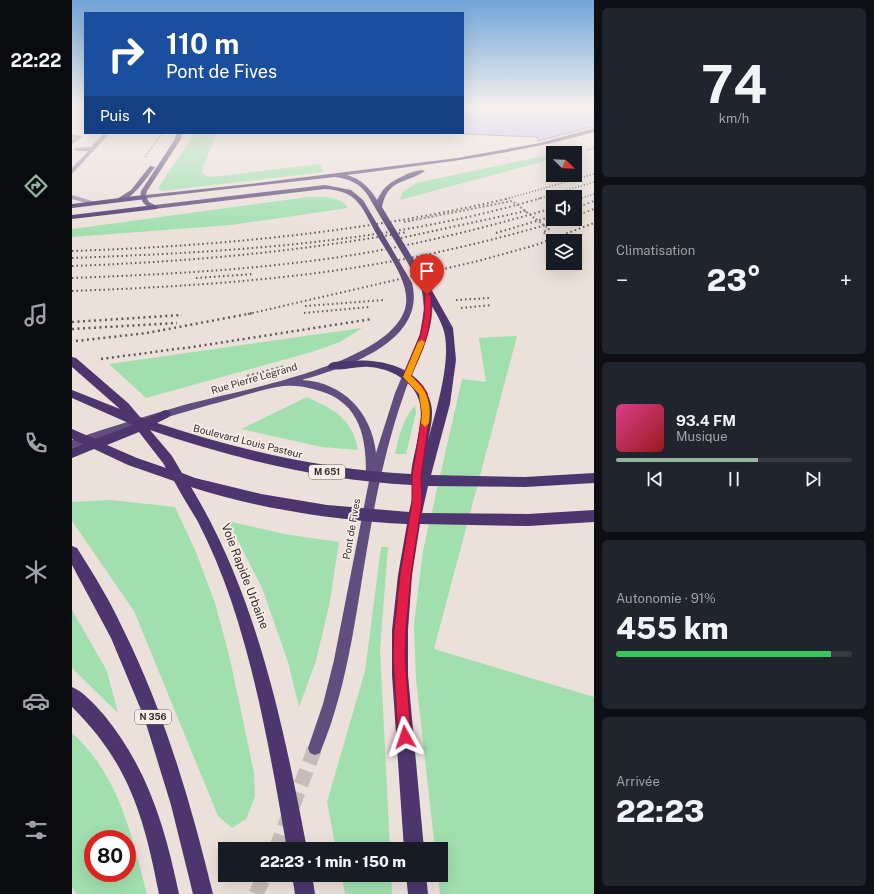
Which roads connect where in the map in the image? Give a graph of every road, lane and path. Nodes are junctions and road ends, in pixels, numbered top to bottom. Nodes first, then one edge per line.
1 (93, 149) edge
2 (165, 150) edge
3 (171, 150) edge
4 (511, 150) edge
5 (533, 150) edge
6 (422, 170) junction
7 (368, 171) junction
8 (72, 172) edge
9 (335, 176) junction
10 (353, 179) junction
11 (352, 192) junction
12 (72, 197) edge
13 (143, 197) junction
14 (214, 199) junction
15 (119, 200) junction
16 (92, 203) junction
17 (72, 206) edge
18 (154, 207) junction
19 (379, 207) junction
20 (72, 217) edge
21 (401, 223) dead end
22 (546, 234) edge
23 (425, 287) junction
24 (72, 360) edge
25 (333, 366) junction
26 (407, 377) junction
27 (276, 384) junction
28 (72, 394) edge
29 (165, 414) junction
30 (72, 434) edge
31 (72, 444) edge
32 (72, 453) edge
33 (594, 478) edge
34 (369, 502) junction
35 (417, 502) junction
36 (594, 516) edge
37 (72, 552) edge
38 (72, 695) edge
39 (315, 748) tunnel mouth
40 (296, 842) edge
41 (413, 842) edge
42 (303, 882) edge
43 (417, 882) edge
44 (169, 894) edge
45 (203, 894) edge
46 (305, 894) edge
47 (418, 894) edge

1 - 8 street
2 - 15 main road
3 - 13 main road
4 - 7 main road
5 - 6 main road
6 - 10 main road
6 - 19 main road
7 - 9 main road
7 - 10 main road
9 - 10 main road
9 - 13 main road
10 - 11 main road
10 - 14 main road
10 - 19 main road
11 - 14 main road
11 - 25 main road, Rue Pierre Legrand
12 - 16 street
13 - 15 highway
13 - 18 main road
14 - 18 main road
15 - 16 highway
16 - 17 highway
18 - 20 highway
19 - 23 main road
21 - 22 path
23 - 26 main road, Pont de Fives
23 - 35 highway
24 - 40 highway, Voie Rapide Urbaine
25 - 26 highway
25 - 27 main road, Rue Pierre Legrand
26 - 34 main road, Pont de Fives
26 - 35 highway
27 - 29 main road, Rue Pierre Legrand
27 - 34 main road
28 - 33 highway, Boulevard Louis Pasteur / M 651
29 - 31 main road, Rue Pierre Legrand
29 - 32 highway
30 - 36 highway
34 - 39 main road, Pont de Fives
35 - 41 highway
37 - 45 highway, N 356
38 - 44 highway
42 - 46 highway
43 - 47 highway

